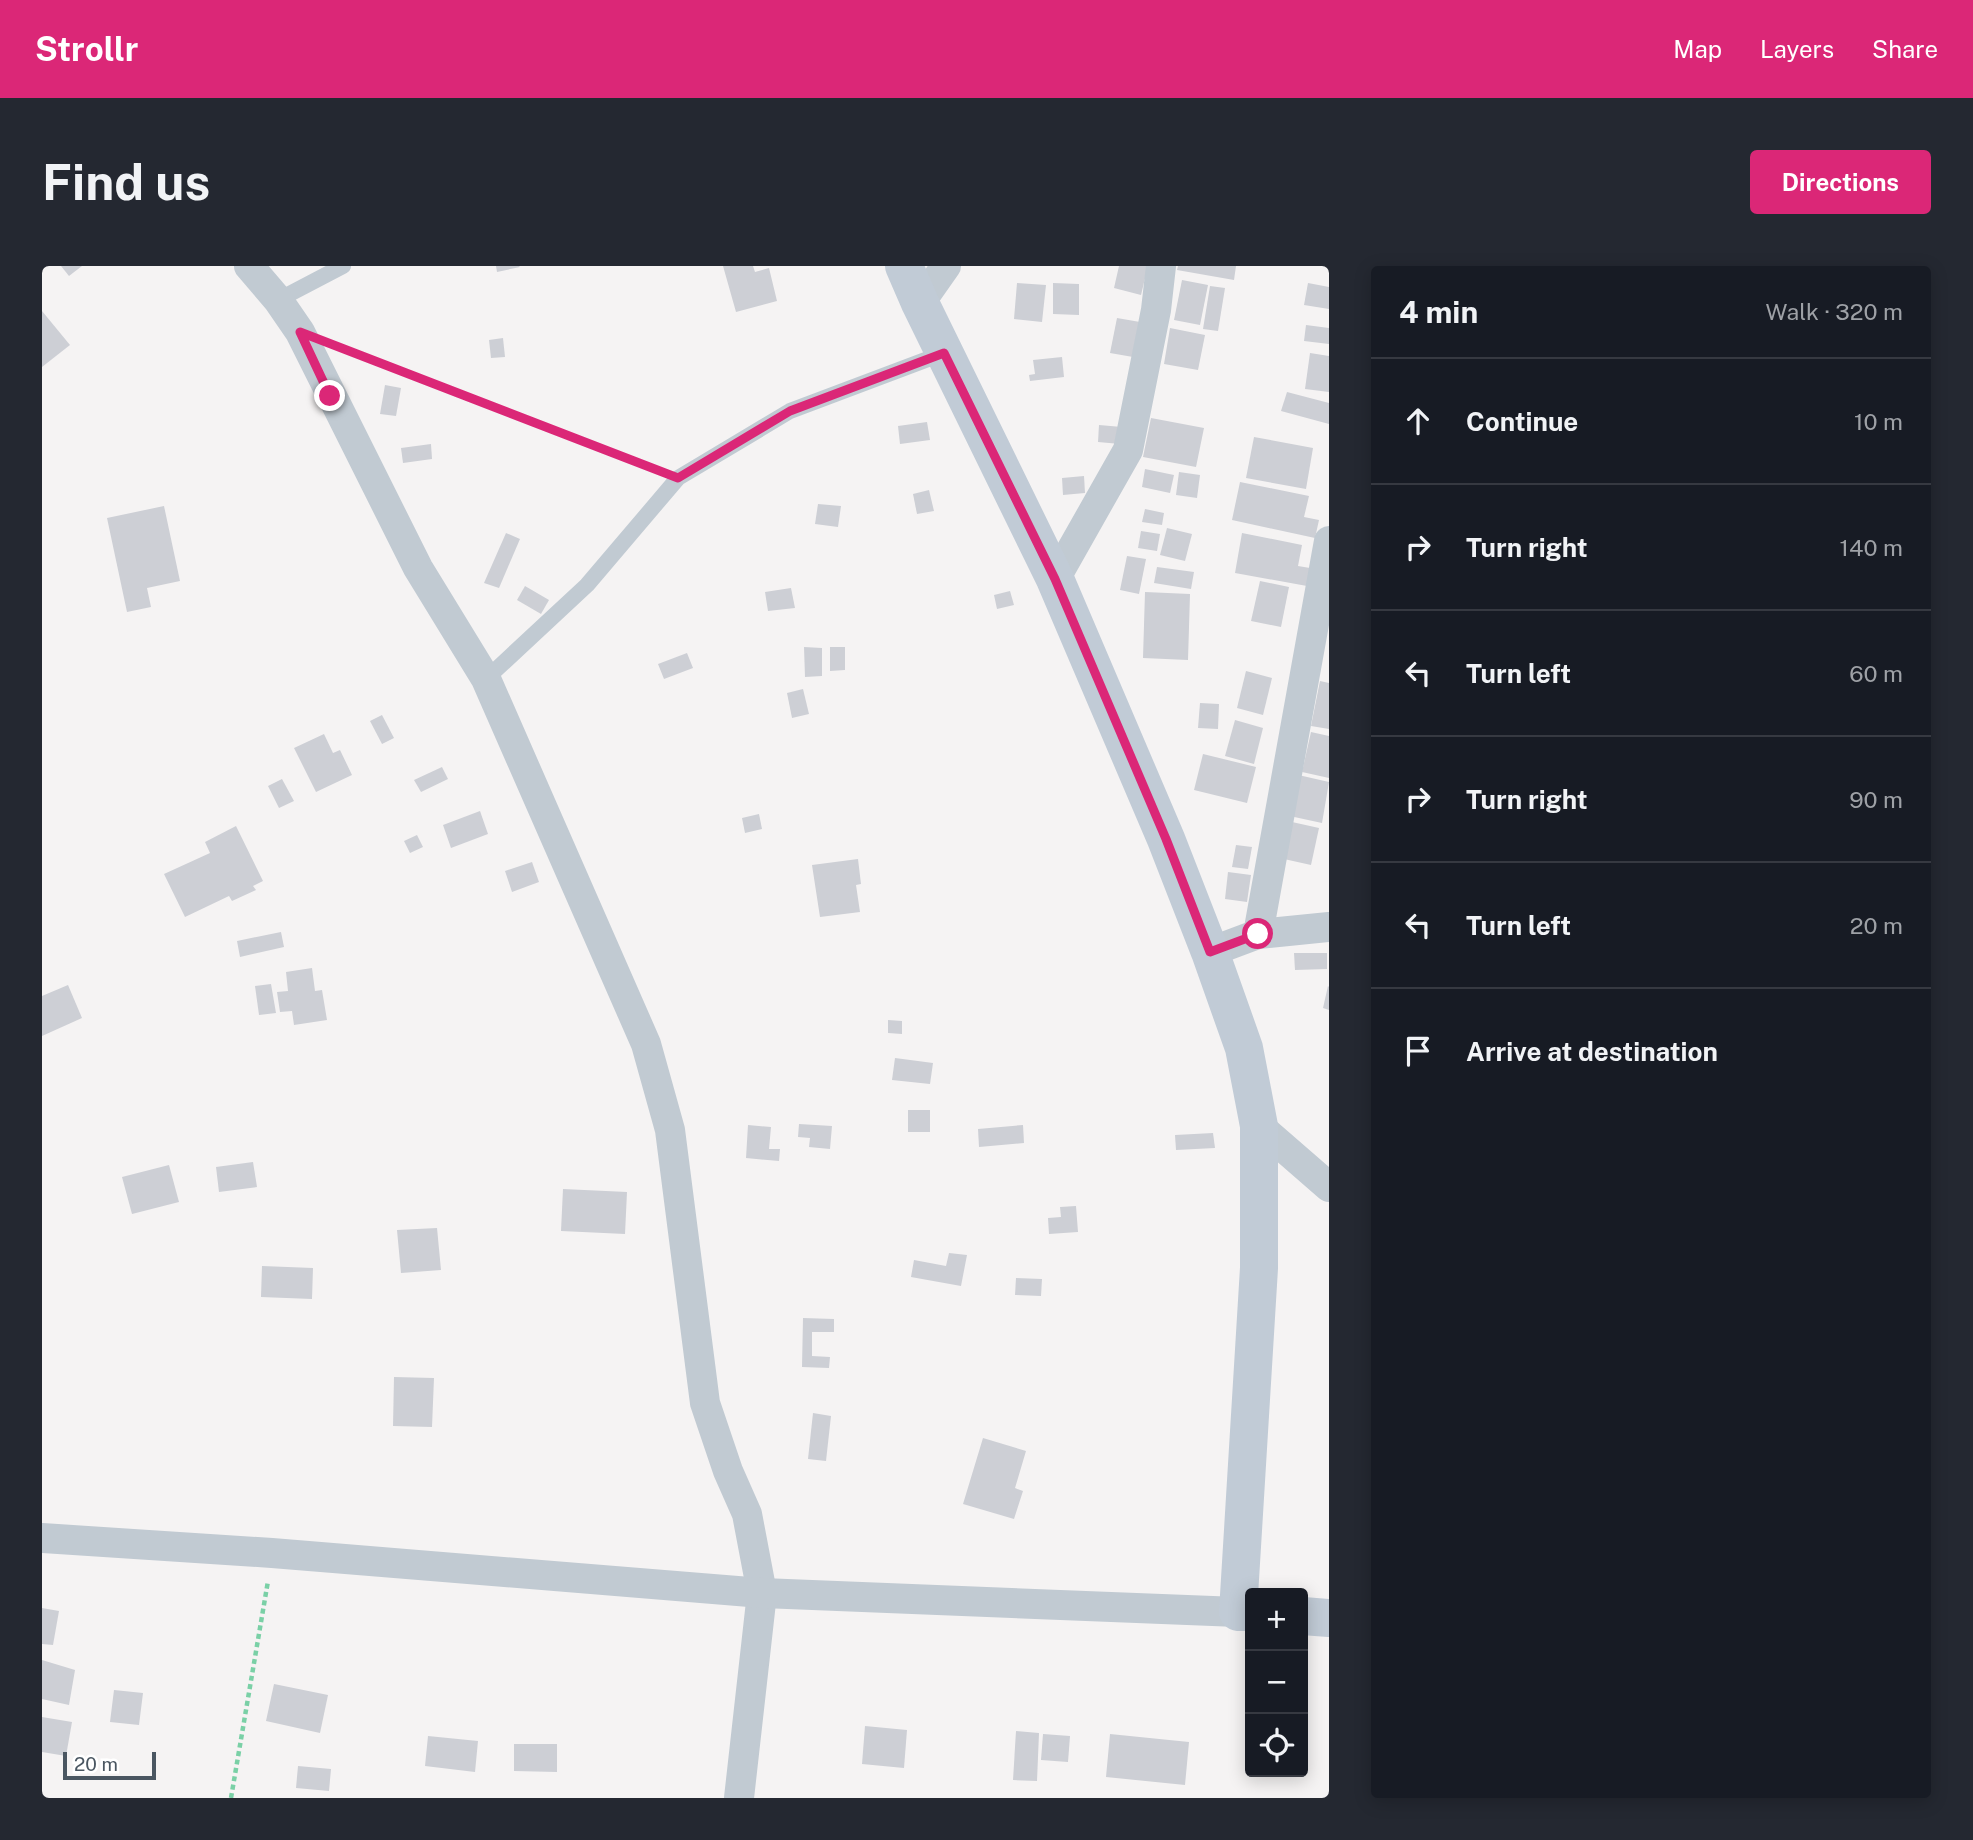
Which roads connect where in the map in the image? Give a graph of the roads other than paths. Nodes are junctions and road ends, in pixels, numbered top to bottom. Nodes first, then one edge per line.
1 (249, 266) edge
2 (342, 266) edge
3 (904, 266) edge
4 (946, 266) edge
5 (1161, 266) edge
6 (278, 300) junction
7 (920, 303) junction
8 (944, 353) junction
9 (1329, 541) edge
10 (1055, 579) junction
11 (486, 680) junction
12 (1329, 927) edge
13 (1258, 934) junction
14 (1210, 952) junction
15 (1259, 1126) junction
16 (1329, 1187) edge
17 (42, 1538) edge
18 (762, 1593) junction
19 (1244, 1612) edge
20 (1308, 1616) edge
21 (1329, 1618) edge
22 (739, 1798) edge

1 - 6 street
2 - 6 lane
3 - 7 main road
4 - 7 street
5 - 10 street
6 - 11 street
7 - 8 main road
8 - 10 main road
8 - 11 lane
9 - 13 street
10 - 14 main road
11 - 18 street
12 - 13 street
13 - 14 street
14 - 15 main road
15 - 16 street
15 - 19 main road
17 - 18 street
18 - 19 street
18 - 22 street
20 - 21 main road

